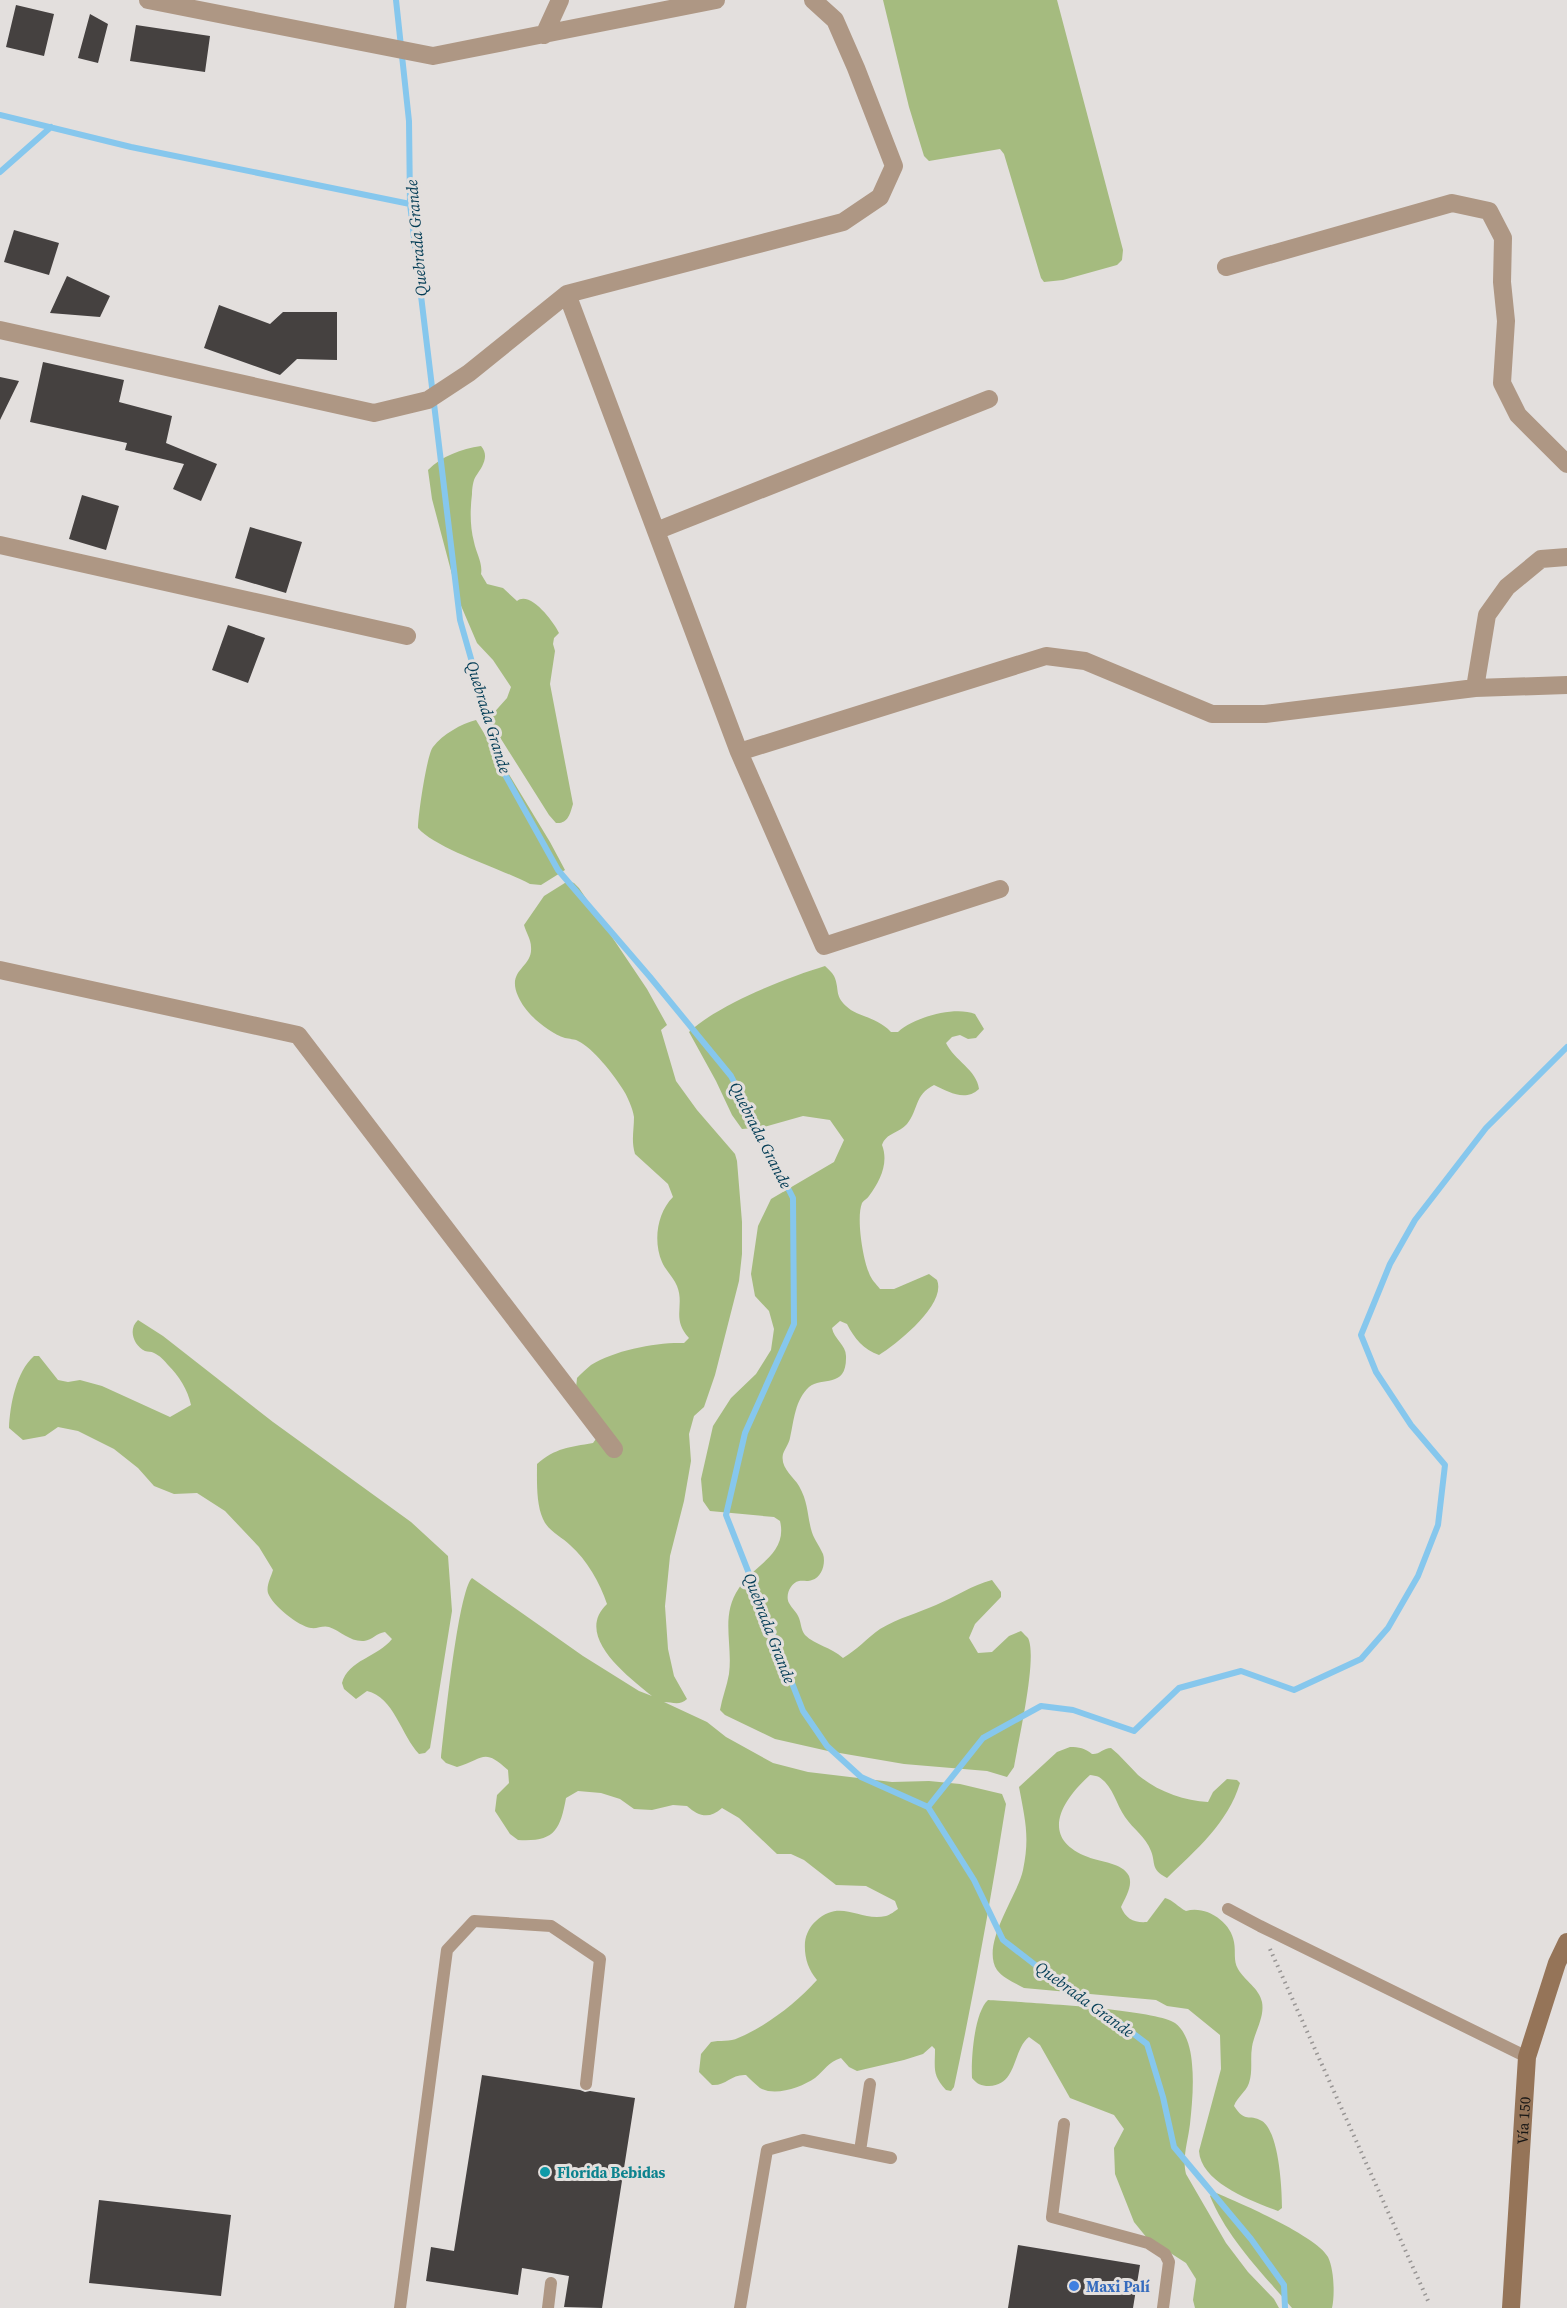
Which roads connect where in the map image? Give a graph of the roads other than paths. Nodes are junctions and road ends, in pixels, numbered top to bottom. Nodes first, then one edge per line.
1 (148, 0) edge
2 (560, 0) edge
3 (716, 0) edge
4 (813, 0) edge
5 (544, 35) junction
6 (1226, 267) dead end
7 (567, 294) junction
8 (0, 330) edge
9 (988, 399) dead end
10 (1567, 464) edge
11 (656, 531) junction
12 (0, 545) edge
13 (1567, 557) edge
14 (407, 636) dead end
15 (1567, 684) edge
16 (1475, 688) junction
17 (739, 752) junction
18 (1000, 889) dead end
19 (0, 970) edge
20 (614, 1449) dead end
21 (1228, 1909) dead end
22 (1567, 1942) edge
23 (1527, 2057) junction
24 (586, 2084) dead end
25 (870, 2085) dead end
26 (1064, 2124) dead end
27 (860, 2151) junction
28 (891, 2158) dead end
29 (551, 2283) dead end
30 (400, 2308) edge
31 (548, 2308) edge
32 (740, 2308) edge
33 (1164, 2308) edge
34 (1511, 2308) edge

1 - 5 street
2 - 5 street
3 - 5 street
4 - 7 street
6 - 10 street
7 - 8 street
7 - 11 street
9 - 11 street
11 - 17 street
12 - 14 street
13 - 16 street
15 - 16 street
16 - 17 street
17 - 18 street
19 - 20 street
21 - 23 lane
22 - 23 main road, Vía 150
23 - 34 main road, Vía 150
24 - 30 lane
25 - 27 lane
26 - 33 lane
27 - 28 lane
27 - 32 lane
29 - 31 lane

